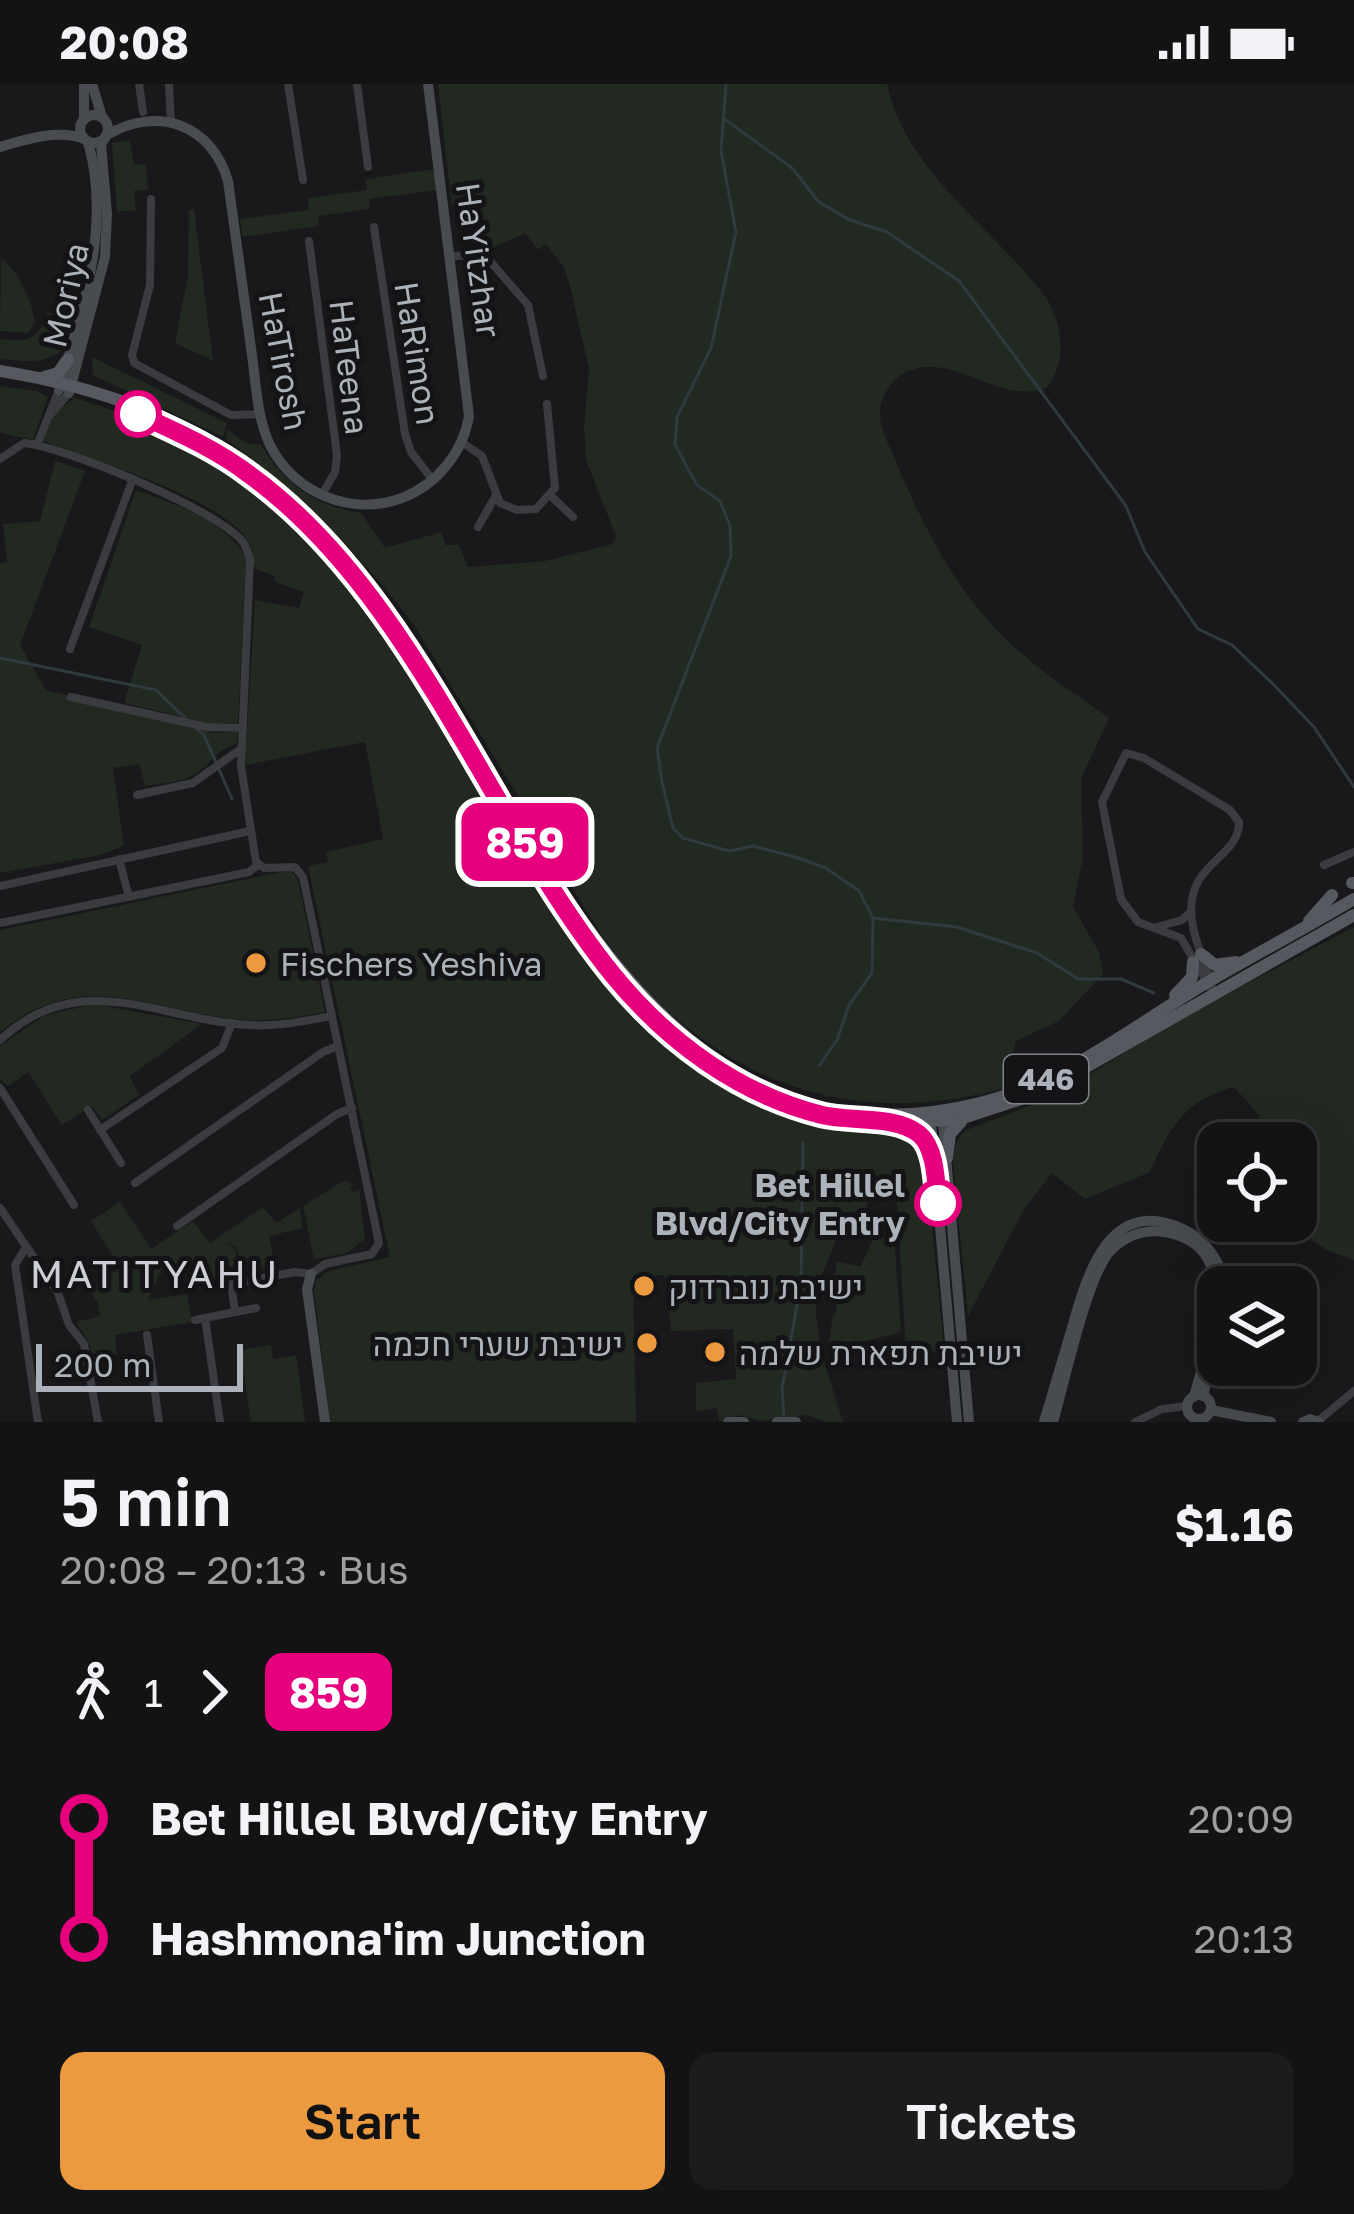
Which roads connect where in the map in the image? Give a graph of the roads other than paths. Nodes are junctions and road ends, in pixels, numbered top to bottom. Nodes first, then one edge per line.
1 (88, 84) edge
2 (139, 84) edge
3 (169, 84) edge
4 (288, 84) edge
5 (357, 84) edge
6 (428, 84) edge
7 (142, 112) dead end
8 (83, 122) junction
9 (171, 123) junction
10 (106, 128) junction
11 (53, 136) junction
12 (87, 141) junction
13 (0, 147) edge
14 (368, 167) dead end
15 (303, 180) dead end
16 (151, 199) dead end
17 (374, 226) dead end
18 (309, 241) dead end
19 (451, 257) junction
20 (68, 359) junction
21 (0, 375) edge
22 (542, 376) dead end
23 (34, 378) junction
24 (65, 388) junction
25 (548, 404) dead end
26 (261, 414) junction
27 (463, 443) junction
28 (37, 445) junction
29 (0, 460) edge
30 (432, 479) junction
31 (132, 481) junction
32 (322, 495) junction
33 (551, 496) junction
34 (495, 497) junction
35 (573, 517) dead end
36 (478, 527) dead end
37 (70, 649) dead end
38 (71, 697) dead end
39 (243, 728) junction
40 (242, 748) junction
41 (137, 795) dead end
42 (250, 831) junction
43 (1354, 852) edge
44 (119, 860) junction
45 (1324, 865) dead end
46 (258, 866) junction
47 (0, 886) edge
48 (1354, 892) edge
49 (129, 896) junction
50 (1332, 896) dead end
51 (1191, 910) junction
52 (1354, 915) edge
53 (0, 923) edge
54 (1149, 928) junction
55 (1300, 929) junction
56 (1254, 956) junction
57 (1197, 958) junction
58 (1210, 986) junction
59 (332, 1016) junction
60 (232, 1023) junction
61 (1130, 1031) junction
62 (0, 1040) edge
63 (338, 1046) junction
64 (0, 1088) edge
65 (352, 1108) junction
66 (88, 1110) dead end
67 (973, 1117) junction
68 (937, 1118) junction
69 (887, 1123) junction
70 (100, 1130) junction
71 (946, 1158) junction
72 (121, 1163) dead end
73 (936, 1181) junction
74 (135, 1183) dead end
75 (74, 1205) dead end
76 (0, 1208) edge
77 (177, 1226) dead end
78 (1167, 1228) junction
79 (946, 1231) junction
80 (26, 1247) junction
81 (1218, 1266) edge
82 (311, 1274) junction
83 (256, 1308) dead end
84 (235, 1312) junction
85 (147, 1335) dead end
86 (1200, 1386) edge
87 (1354, 1391) edge
88 (1195, 1399) junction
89 (1210, 1410) junction
90 (1197, 1420) edge
91 (1318, 1421) edge
92 (38, 1422) edge
93 (98, 1422) edge
94 (159, 1422) edge
95 (220, 1422) edge
96 (325, 1422) edge
97 (728, 1422) edge
98 (744, 1422) edge
99 (778, 1422) edge
100 (796, 1422) edge
101 (957, 1422) edge
102 (969, 1422) edge
103 (1048, 1422) edge
104 (1135, 1422) edge
105 (1271, 1422) edge
106 (1303, 1422) edge

1 - 8 street, Moriya
1 - 10 street, Moriya
2 - 7 street
3 - 9 street
4 - 15 street
5 - 14 street
6 - 19 street, HaYitzhar
8 - 10 street
8 - 11 street
8 - 12 street, Moriya
9 - 10 street
9 - 26 street, HaTirosh
10 - 12 street
10 - 24 street, Moriya
11 - 12 street
11 - 13 street
12 - 20 street, Moriya
16 - 26 street
17 - 30 street, HaRimon
18 - 32 street, HaTeena
19 - 22 street
19 - 27 street, HaYitzhar
20 - 23 main road
20 - 24 street, Moriya
21 - 23 main road, 446
21 - 24 main road, 446
23 - 24 main road, 446
24 - 28 street
24 - 68 main road, 446
24 - 69 main road, 446
25 - 33 street
26 - 32 street, HaTirosh
27 - 30 street
27 - 34 street
28 - 29 street
28 - 31 street
30 - 32 street
31 - 37 street
31 - 39 street
33 - 34 street
33 - 35 street
34 - 36 street
38 - 39 street
39 - 40 street
40 - 41 street
40 - 42 street
42 - 44 street
42 - 46 street
43 - 45 street
44 - 47 street
44 - 49 street
46 - 49 street
46 - 59 street
48 - 55 main road, 446
49 - 53 street
50 - 55 main road, 446
51 - 54 street
51 - 54 street
51 - 57 street
52 - 58 main road, 446
54 - 57 street
55 - 56 main road, 446
56 - 57 main road
56 - 58 main road, 446
57 - 58 street
57 - 61 main road
58 - 61 main road, 446
58 - 67 main road, 446
59 - 60 street
59 - 63 street
60 - 62 street
60 - 70 street
61 - 68 main road, 446
63 - 65 street
63 - 74 street
64 - 75 street
65 - 77 street
65 - 82 street
66 - 70 street
67 - 68 main road, 446
67 - 71 main road
68 - 69 main road, 446
68 - 71 street
68 - 73 street
69 - 73 main road
70 - 72 street
71 - 79 street
73 - 79 street
76 - 80 street
78 - 81 street
78 - 88 street
78 - 103 street
79 - 101 street
79 - 102 street
80 - 92 street
80 - 93 street
82 - 84 street
82 - 96 street
83 - 84 street
84 - 95 street
85 - 94 street
86 - 88 street
87 - 91 street
88 - 89 street
88 - 90 street
88 - 104 street
89 - 90 street
89 - 105 street
91 - 106 street
97 - 98 street
99 - 100 street

